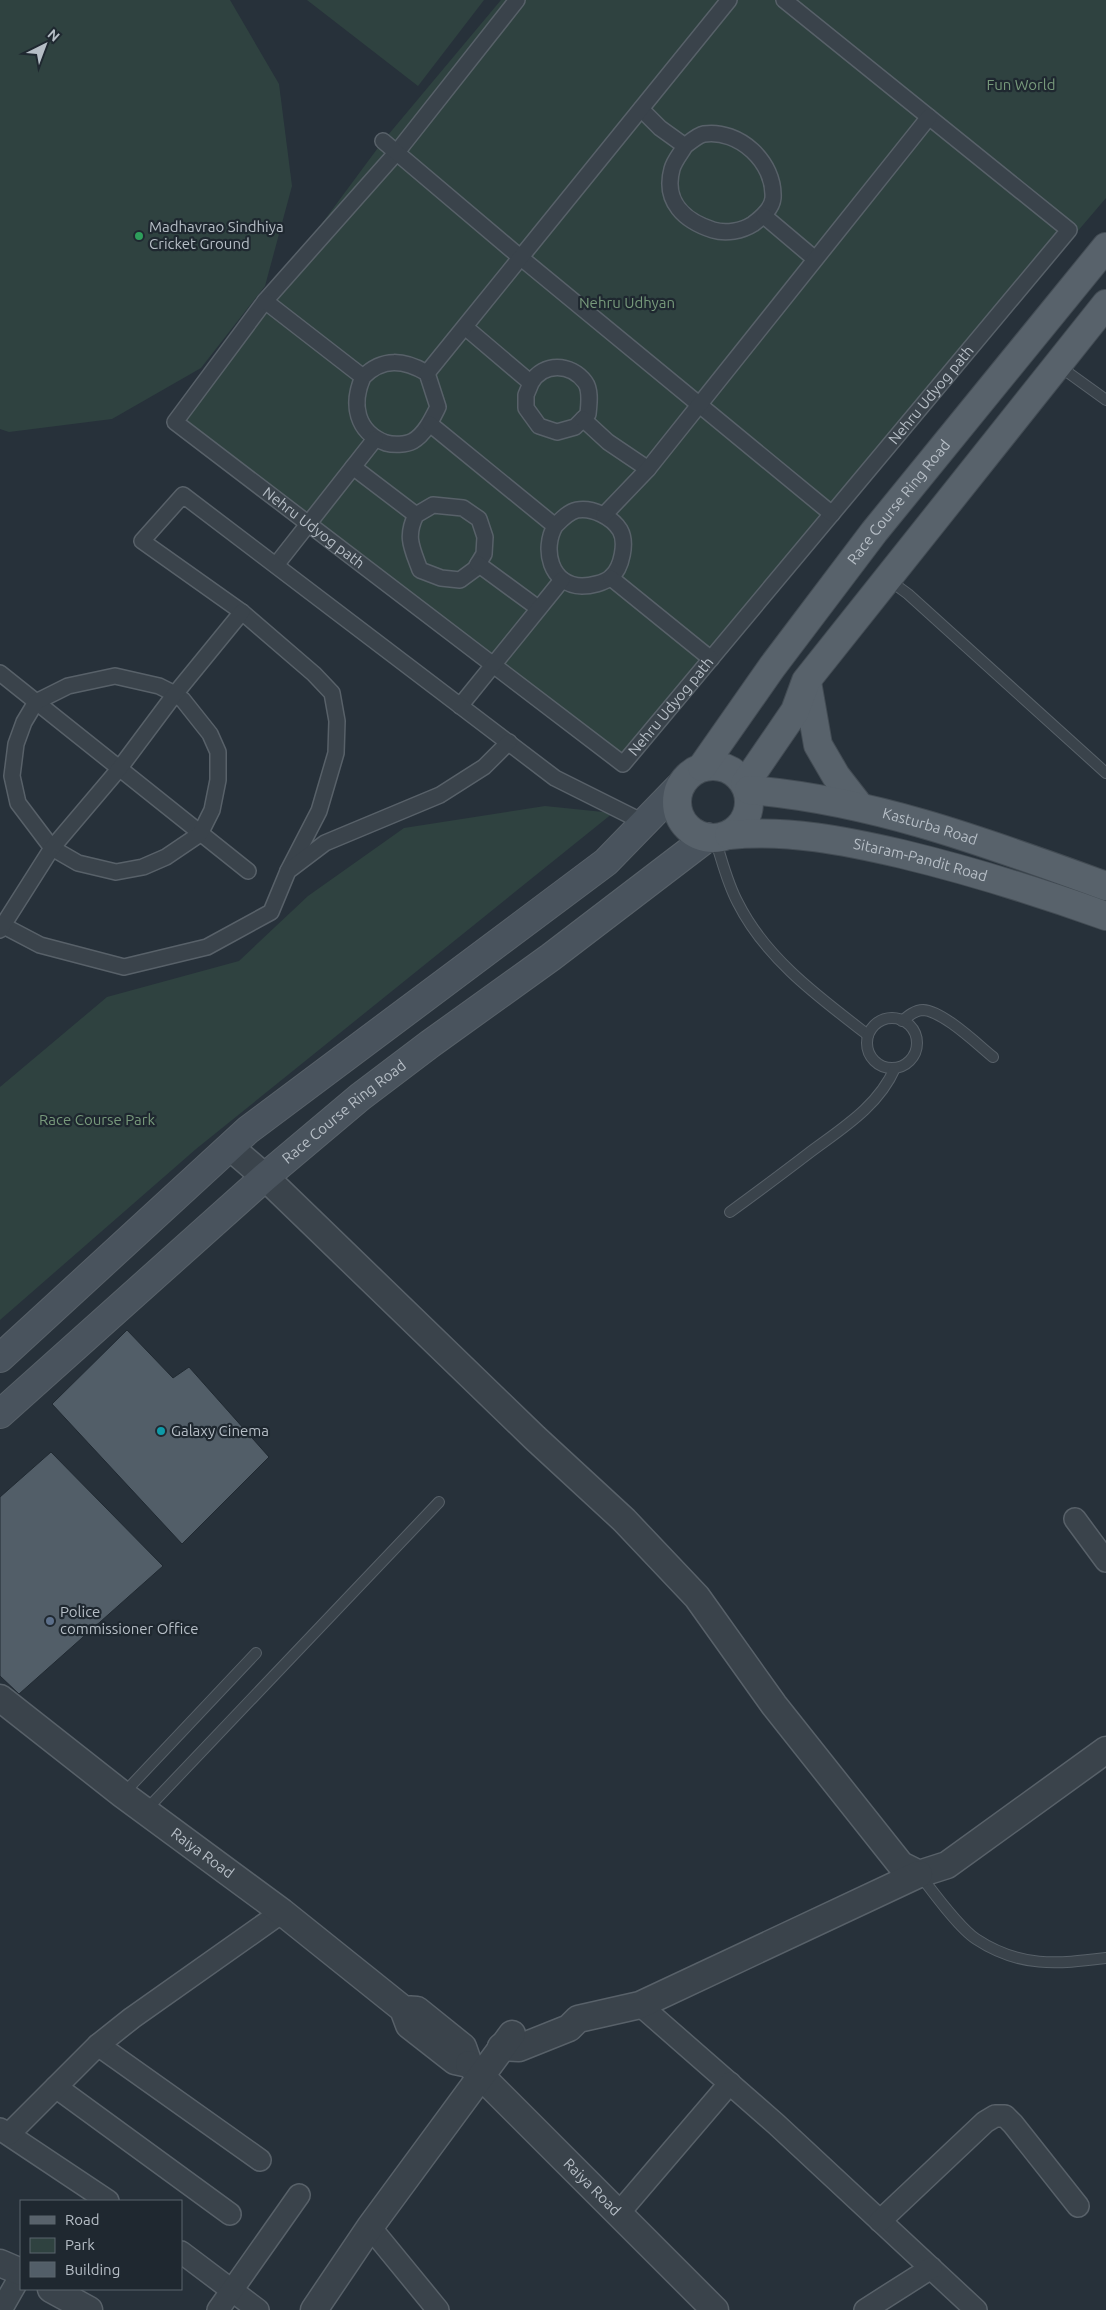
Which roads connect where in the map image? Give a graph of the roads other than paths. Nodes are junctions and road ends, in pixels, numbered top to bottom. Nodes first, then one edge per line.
1 (517, 0) edge
2 (729, 0) edge
3 (784, 0) edge
4 (640, 109) junction
5 (929, 117) junction
6 (383, 141) dead end
7 (685, 146) junction
8 (397, 152) junction
9 (764, 216) junction
10 (1106, 247) edge
11 (520, 257) junction
12 (816, 259) junction
13 (265, 301) junction
14 (1106, 304) edge
15 (465, 327) junction
16 (1056, 364) junction
17 (427, 373) junction
18 (363, 377) junction
19 (531, 383) junction
20 (1106, 400) edge
21 (699, 406) junction
22 (583, 419) junction
23 (430, 424) junction
24 (375, 439) junction
25 (353, 467) junction
26 (648, 469) junction
27 (832, 514) junction
28 (416, 515) junction
29 (604, 515) junction
30 (308, 523) junction
31 (555, 526) junction
32 (478, 564) junction
33 (276, 565) junction
34 (611, 578) junction
35 (886, 578) junction
36 (562, 580) junction
37 (538, 608) junction
38 (242, 612) junction
39 (711, 659) junction
40 (0, 673) edge
41 (806, 681) junction
42 (175, 694) junction
43 (36, 702) junction
44 (460, 706) junction
45 (509, 742) junction
46 (702, 767) junction
47 (119, 769) junction
48 (1106, 774) edge
49 (679, 787) junction
50 (747, 787) junction
51 (860, 807) junction
52 (643, 822) junction
53 (200, 834) junction
54 (717, 837) junction
55 (52, 848) junction
56 (288, 871) junction
57 (248, 872) dead end
58 (1106, 886) edge
59 (1106, 916) edge
60 (1, 927) edge
61 (902, 1021) junction
62 (868, 1035) junction
63 (994, 1057) dead end
64 (895, 1068) junction
65 (230, 1147) junction
66 (265, 1177) junction
67 (730, 1212) dead end
68 (0, 1358) edge
69 (0, 1414) edge
70 (439, 1502) dead end
71 (1075, 1519) dead end
72 (1106, 1561) edge
73 (256, 1653) dead end
74 (0, 1698) edge
75 (1106, 1750) edge
76 (122, 1794) junction
77 (145, 1811) junction
78 (919, 1874) junction
79 (282, 1912) junction
80 (1106, 1958) edge
81 (640, 2004) junction
82 (98, 2045) junction
83 (474, 2070) junction
84 (730, 2083) junction
85 (56, 2088) junction
86 (5, 2132) edge
87 (260, 2160) dead end
88 (299, 2195) dead end
89 (107, 2200) edge
90 (1078, 2206) dead end
91 (230, 2214) dead end
92 (618, 2214) junction
93 (880, 2221) junction
94 (370, 2227) junction
95 (182, 2253) edge
96 (0, 2263) edge
97 (931, 2268) junction
98 (20, 2273) edge
99 (20, 2276) edge
100 (54, 2290) edge
101 (230, 2290) junction
102 (1, 2310) edge
103 (89, 2310) edge
104 (218, 2310) edge
105 (258, 2310) edge
106 (314, 2310) edge
107 (438, 2310) edge
108 (715, 2310) edge
109 (865, 2310) edge
110 (976, 2310) edge

1 - 8 street, Nehru Udyog path
2 - 4 street
3 - 5 street, Nehru Udyog path
4 - 7 street
4 - 11 street
5 - 12 street
5 - 27 street, Nehru Udyog path
6 - 8 street
7 - 9 street
7 - 9 street
8 - 11 street
8 - 13 street, Nehru Udyog path
9 - 12 street
10 - 46 main road, Race Course Ring Road
11 - 15 street
11 - 21 street
12 - 21 street
13 - 18 street
13 - 30 street, Nehru Udyog path
14 - 16 main road
15 - 17 street
15 - 19 street
16 - 20 lane
16 - 35 main road
17 - 18 street
17 - 23 street
18 - 24 street
19 - 22 street
19 - 22 street
21 - 26 street
21 - 27 street
22 - 26 street
23 - 24 street
23 - 31 street
24 - 25 street
25 - 28 street
25 - 30 street
26 - 29 street
27 - 39 street, Nehru Udyog path
28 - 32 street
28 - 32 street
29 - 31 street
29 - 34 street
30 - 33 street
30 - 39 street, Nehru Udyog path
31 - 36 street
32 - 37 street
33 - 38 street
33 - 44 street
34 - 36 street
34 - 39 street
35 - 41 main road
35 - 48 lane
36 - 37 street
37 - 44 street
38 - 42 street
38 - 56 street
40 - 43 street
41 - 50 main road
41 - 51 main road
42 - 43 street
42 - 47 street
42 - 53 street
43 - 47 street
43 - 55 street
44 - 45 street
45 - 52 street
45 - 56 street
46 - 49 main road
46 - 50 main road
47 - 53 street
47 - 55 street
49 - 52 main road
49 - 54 main road
50 - 51 main road, Kasturba Road
50 - 54 main road
51 - 58 main road, Kasturba Road
52 - 65 main road
53 - 55 street
53 - 57 street
54 - 59 main road, Sitaram-Pandit Road
54 - 62 lane
54 - 66 main road, Race Course Ring Road
55 - 60 street
56 - 60 street
61 - 62 lane
61 - 63 lane
61 - 64 lane
62 - 64 lane
64 - 67 lane
65 - 66 street
65 - 68 main road
66 - 69 main road, Race Course Ring Road
66 - 78 street
70 - 77 lane
71 - 72 street
73 - 76 lane
74 - 76 street, Raiya Road
75 - 78 street
76 - 77 street, Raiya Road
77 - 79 street, Raiya Road
78 - 80 lane
78 - 81 street
79 - 82 street
79 - 83 street, Raiya Road
81 - 83 street
81 - 84 street
82 - 85 street
82 - 87 street
83 - 92 street, Raiya Road
83 - 94 street
84 - 92 street
84 - 93 street
85 - 86 street
85 - 91 street
86 - 89 street
88 - 101 street
90 - 93 street
92 - 108 street, Raiya Road
93 - 97 street
94 - 106 street
94 - 107 street
95 - 101 street
96 - 98 street
97 - 109 street
97 - 110 street
99 - 102 street
100 - 103 street
101 - 104 street
101 - 105 street

